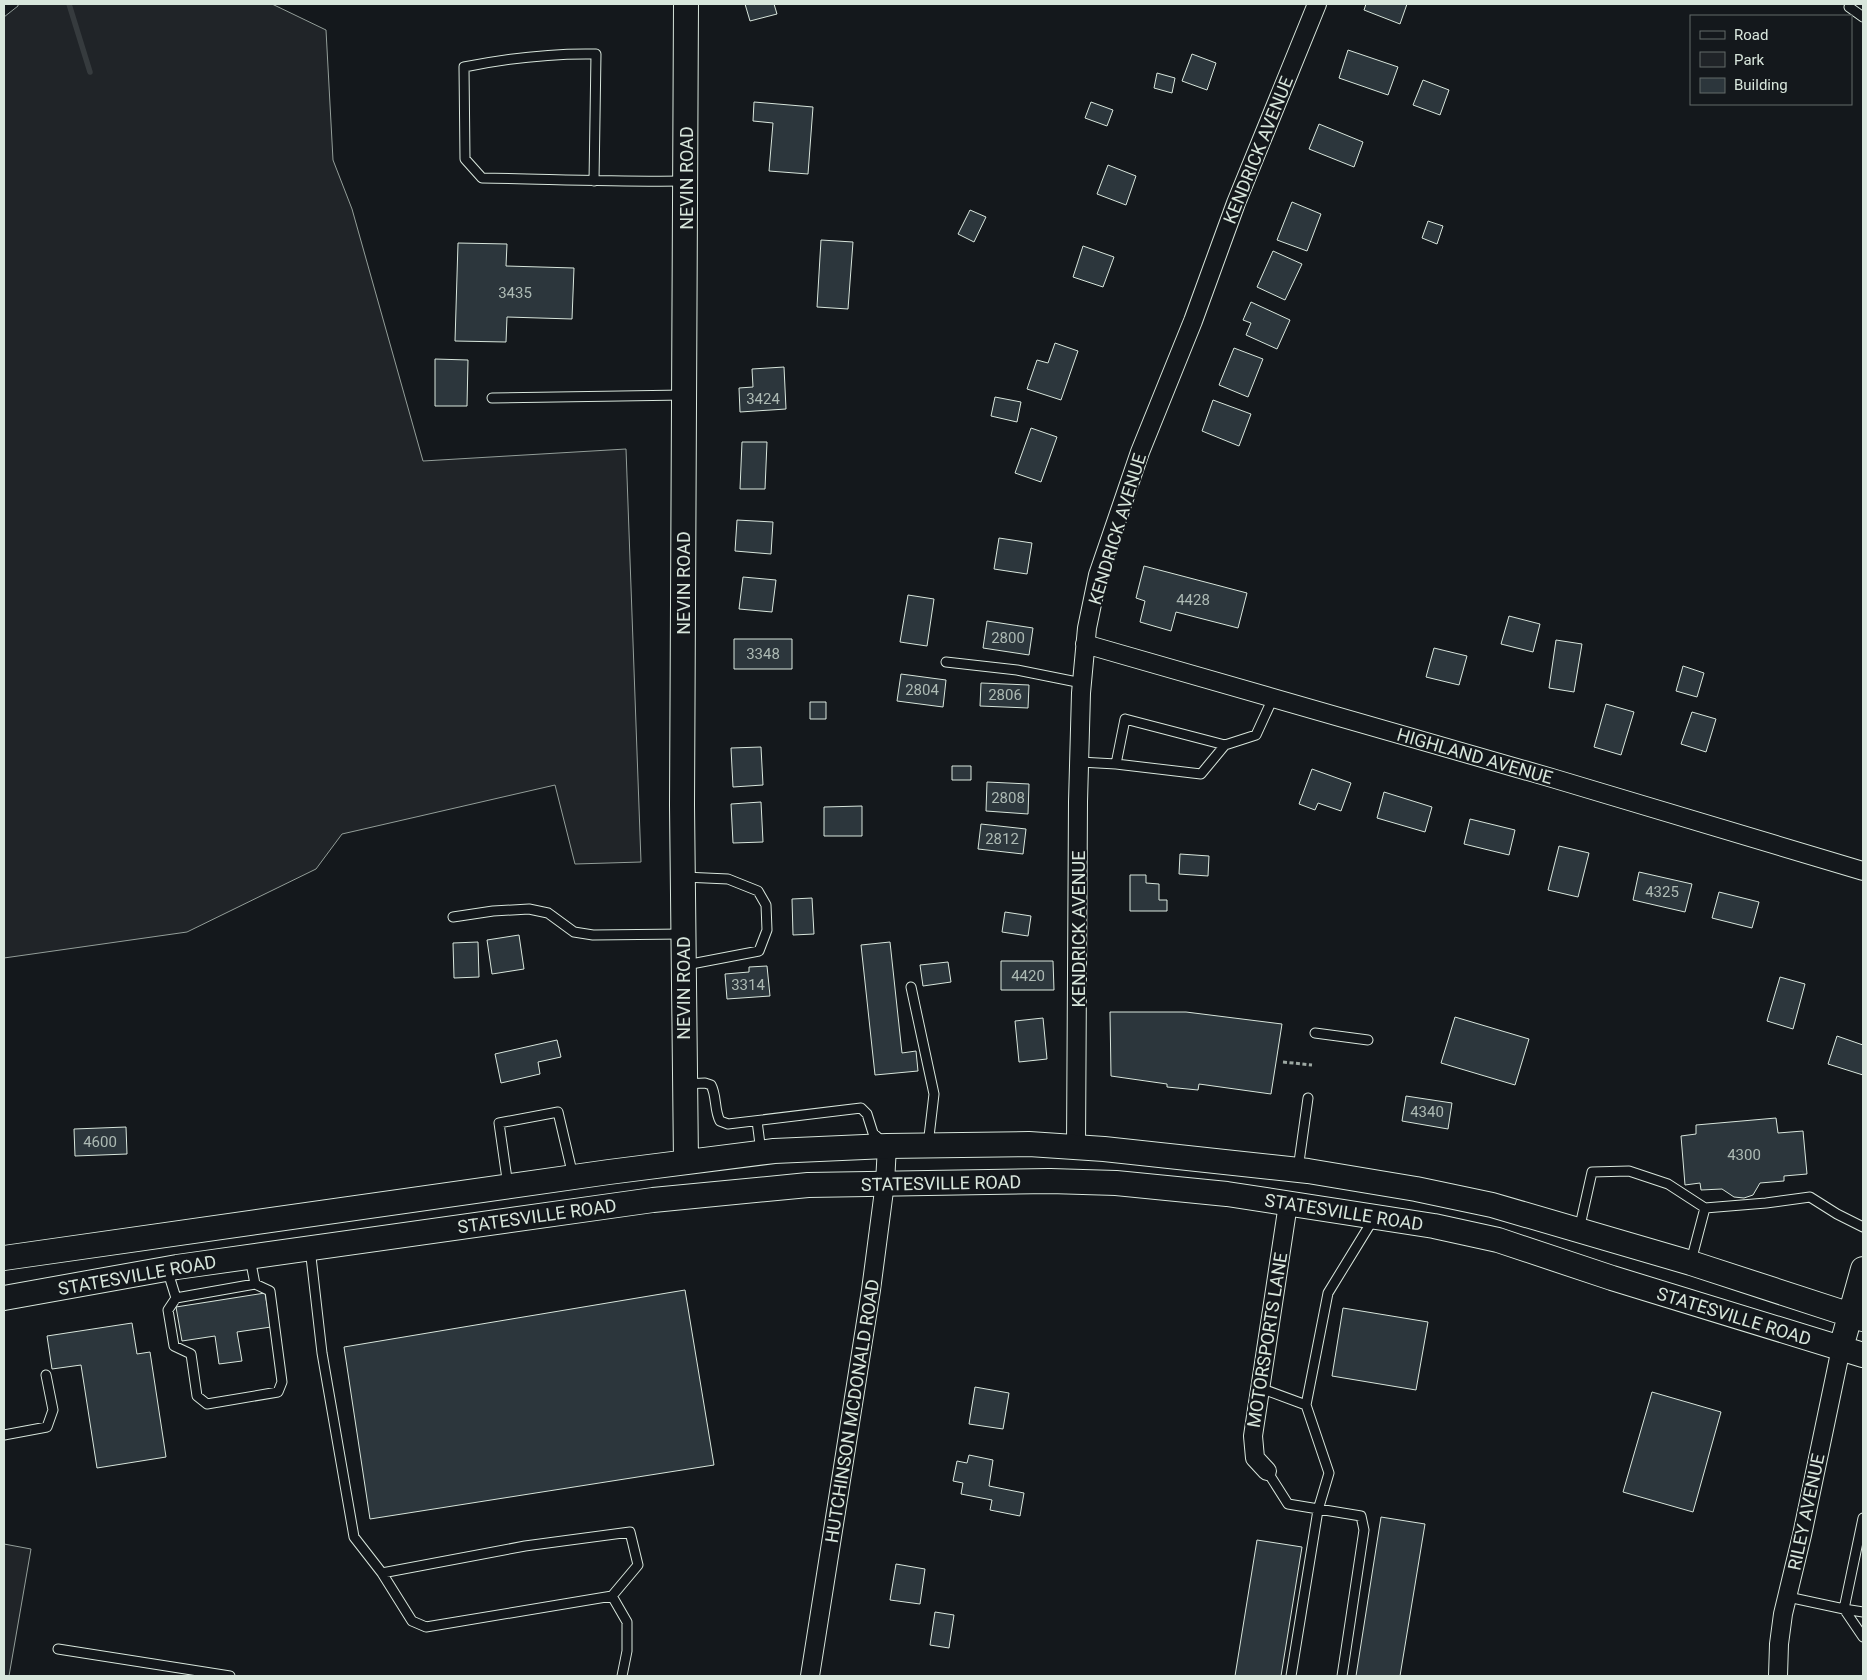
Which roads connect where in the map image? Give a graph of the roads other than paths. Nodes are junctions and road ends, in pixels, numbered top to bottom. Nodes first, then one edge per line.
1 (686, 4) edge
2 (1317, 4) edge
3 (1849, 6) dead end
4 (1863, 17) edge
5 (594, 181) junction
6 (686, 181) junction
7 (685, 395) junction
8 (492, 398) dead end
9 (1085, 644) junction
10 (946, 662) dead end
11 (1082, 683) junction
12 (1273, 698) junction
13 (1225, 745) junction
14 (1080, 762) junction
15 (1116, 764) junction
16 (1863, 871) edge
17 (682, 877) junction
18 (454, 917) dead end
19 (683, 934) junction
20 (683, 966) junction
21 (911, 986) dead end
22 (1315, 1033) dead end
23 (1368, 1040) dead end
24 (684, 1084) junction
25 (1308, 1098) dead end
26 (758, 1121) junction
27 (928, 1145) junction
28 (887, 1146) junction
29 (1076, 1147) junction
30 (761, 1152) junction
31 (686, 1162) junction
32 (1298, 1170) junction
33 (573, 1177) junction
34 (885, 1183) junction
35 (508, 1187) junction
36 (1288, 1204) junction
37 (1705, 1208) junction
38 (1375, 1216) junction
39 (1863, 1227) edge
40 (1579, 1230) junction
41 (310, 1248) junction
42 (250, 1256) junction
43 (4, 1258) edge
44 (1691, 1262) junction
45 (167, 1269) junction
46 (1863, 1269) edge
47 (256, 1284) junction
48 (4, 1298) edge
49 (176, 1298) junction
50 (1856, 1317) edge
51 (1841, 1348) junction
52 (1863, 1355) edge
53 (46, 1375) dead end
54 (1260, 1388) junction
55 (1306, 1405) junction
56 (4, 1435) edge
57 (1267, 1471) joint
58 (1318, 1510) junction
59 (1863, 1518) edge
60 (1854, 1564) junction
61 (1863, 1566) edge
62 (382, 1573) junction
63 (612, 1596) junction
64 (1788, 1597) junction
65 (1844, 1609) junction
66 (1863, 1612) edge
67 (1863, 1637) edge
68 (58, 1649) dead end
69 (230, 1676) edge
70 (622, 1676) edge
71 (810, 1676) edge
72 (1291, 1676) edge
73 (1342, 1676) edge
74 (1778, 1676) edge

1 - 6 main road, NEVIN ROAD
2 - 9 street, KENDRICK AVENUE
3 - 4 lane
5 - 5 lane
5 - 6 lane
6 - 7 main road, NEVIN ROAD
7 - 8 lane
7 - 17 main road, NEVIN ROAD
9 - 11 street, KENDRICK AVENUE
9 - 12 street, HIGHLAND AVENUE
10 - 11 lane
11 - 14 street, KENDRICK AVENUE
12 - 13 lane
12 - 16 street, HIGHLAND AVENUE
13 - 15 lane
13 - 15 lane
14 - 15 lane
14 - 29 street, KENDRICK AVENUE
17 - 19 main road, NEVIN ROAD
17 - 20 lane
18 - 19 lane
19 - 20 main road, NEVIN ROAD
20 - 24 main road, NEVIN ROAD
21 - 27 lane
22 - 23 lane
24 - 26 lane
24 - 31 main road, NEVIN ROAD
25 - 32 lane
26 - 28 lane
26 - 30 lane
27 - 28 main road, STATESVILLE ROAD
27 - 29 main road, STATESVILLE ROAD
28 - 30 main road, STATESVILLE ROAD
28 - 34 street, HUTCHINSON MCDONALD ROAD
29 - 32 main road, STATESVILLE ROAD
30 - 31 main road, STATESVILLE ROAD
31 - 33 main road, STATESVILLE ROAD
32 - 40 main road, STATESVILLE ROAD
33 - 35 main road, STATESVILLE ROAD
33 - 35 lane
34 - 36 main road, STATESVILLE ROAD
34 - 41 main road, STATESVILLE ROAD
34 - 71 street, HUTCHINSON MCDONALD ROAD
35 - 43 main road, STATESVILLE ROAD
36 - 38 main road, STATESVILLE ROAD
36 - 54 street, MOTORSPORTS LANE
37 - 39 lane
37 - 40 lane
37 - 44 lane
38 - 51 main road, STATESVILLE ROAD
38 - 55 lane
40 - 44 main road, STATESVILLE ROAD
41 - 42 main road, STATESVILLE ROAD
41 - 62 lane
42 - 45 main road, STATESVILLE ROAD
42 - 47 lane
44 - 50 main road, STATESVILLE ROAD
45 - 48 main road, STATESVILLE ROAD
45 - 49 lane
46 - 50 main road
47 - 49 lane
47 - 49 lane
50 - 51 main road
51 - 52 main road, STATESVILLE ROAD
51 - 64 street, RILEY AVENUE
53 - 56 lane
54 - 55 lane
54 - 57 street, MOTORSPORTS LANE
55 - 58 lane
57 - 58 lane
58 - 72 lane
58 - 73 lane
59 - 60 lane
60 - 61 lane
60 - 65 lane
62 - 63 lane
62 - 63 lane
63 - 70 lane
64 - 65 lane
64 - 74 street, RILEY AVENUE
65 - 66 lane
65 - 67 lane
68 - 69 lane

